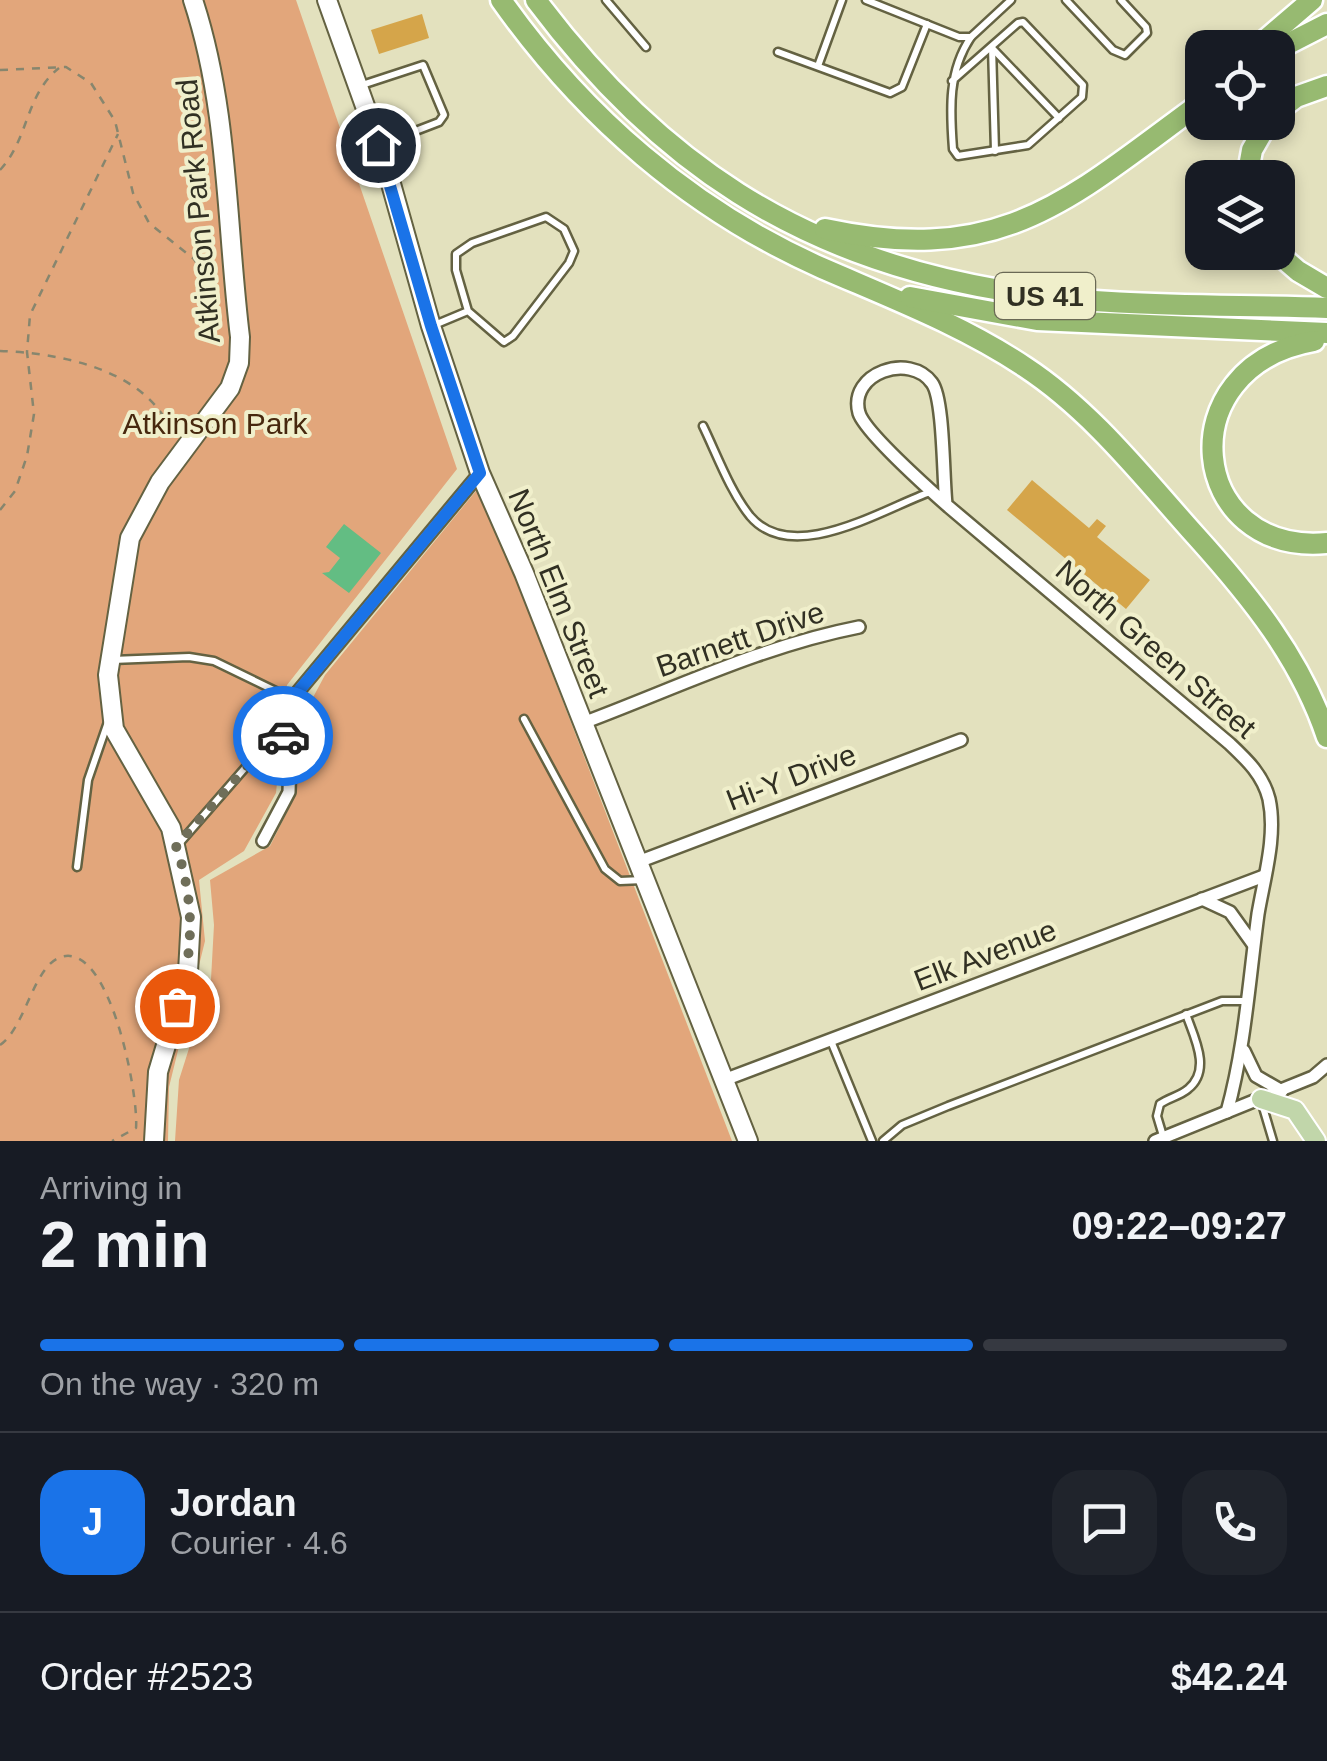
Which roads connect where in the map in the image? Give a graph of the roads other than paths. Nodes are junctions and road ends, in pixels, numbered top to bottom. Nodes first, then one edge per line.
1 (193, 0) edge
2 (327, 0) edge
3 (501, 0) edge
4 (536, 0) edge
5 (606, 0) edge
6 (842, 0) edge
7 (866, 0) edge
8 (1011, 0) edge
9 (1066, 0) edge
10 (1121, 0) edge
11 (1312, 0) edge
12 (927, 24) junction
13 (1327, 24) edge
14 (1277, 30) edge
15 (971, 37) junction
16 (1295, 40) edge
17 (646, 46) dead end
18 (992, 47) junction
19 (778, 52) dead end
20 (818, 66) junction
21 (952, 82) junction
22 (1327, 86) edge
23 (355, 87) junction
24 (1295, 99) edge
25 (1185, 108) edge
26 (1185, 114) edge
27 (1060, 119) junction
28 (378, 145) junction
29 (995, 150) junction
30 (1134, 152) junction
31 (776, 218) junction
32 (1295, 268) edge
33 (1327, 288) edge
34 (874, 289) junction
35 (1327, 308) edge
36 (468, 311) junction
37 (431, 326) junction
38 (1327, 336) edge
39 (703, 426) dead end
40 (480, 473) junction
41 (932, 491) junction
42 (946, 504) junction
43 (1327, 543) edge
44 (858, 627) dead end
45 (110, 660) junction
46 (292, 699) junction
47 (110, 716) junction
48 (524, 720) dead end
49 (583, 723) junction
50 (291, 731) junction
51 (1327, 738) edge
52 (961, 740) dead end
53 (263, 841) dead end
54 (176, 846) junction
55 (78, 867) dead end
56 (642, 871) junction
57 (1264, 876) junction
58 (1202, 899) junction
59 (1254, 946) junction
60 (1247, 1001) junction
61 (1186, 1014) junction
62 (831, 1041) junction
63 (1244, 1047) junction
64 (1327, 1065) edge
65 (724, 1080) junction
66 (1282, 1090) junction
67 (1261, 1099) junction
68 (1227, 1112) junction
69 (1159, 1139) edge
70 (154, 1141) edge
71 (748, 1141) edge
72 (872, 1141) edge
73 (883, 1141) edge
74 (1273, 1141) edge
75 (1316, 1141) edge

1 - 45 street, Atkinson Park Road
2 - 23 street, North Elm Street
3 - 34 highway, US 41
4 - 31 highway, US 41
5 - 17 lane
6 - 20 lane
7 - 12 lane
8 - 15 lane
9 - 10 lane
11 - 14 highway
12 - 15 lane
12 - 20 lane
13 - 16 highway
15 - 21 lane
18 - 21 lane
18 - 27 lane
18 - 27 lane
18 - 29 lane
19 - 20 lane
21 - 29 lane
22 - 24 highway
23 - 28 street, North Elm Street
23 - 28 lane
25 - 30 highway
26 - 30 highway
27 - 29 lane
28 - 37 street, North Elm Street
30 - 31 highway
31 - 35 highway, US 41
32 - 33 highway
34 - 38 highway, US 41
34 - 51 highway
36 - 36 lane
36 - 37 lane
37 - 40 street, North Elm Street
38 - 43 highway
39 - 41 lane
40 - 46 street
40 - 49 street, North Elm Street
41 - 42 street, North Green Street
41 - 42 street, North Green Street
42 - 57 street, North Green Street
44 - 49 street, Barnett Drive
45 - 46 lane
45 - 47 street, Atkinson Park Road
46 - 50 street
47 - 54 street, Atkinson Park Road
47 - 55 lane
48 - 56 lane
49 - 56 street, North Elm Street
50 - 53 street
50 - 54 lane
52 - 56 street, Hi-Y Drive
54 - 70 street, Atkinson Park Road
56 - 65 street, North Elm Street
57 - 58 street, Elk Avenue
57 - 59 street, North Green Street
58 - 59 street
58 - 62 street, Elk Avenue
59 - 60 street, North Green Street
60 - 61 lane
60 - 63 street, North Green Street
61 - 69 lane
61 - 73 lane
62 - 65 street, Elk Avenue
62 - 72 lane
63 - 66 street
63 - 68 street, North Green Street
64 - 66 street
65 - 71 street, North Elm Street
66 - 67 street
67 - 68 street
67 - 74 lane
67 - 75 main road
68 - 69 street

